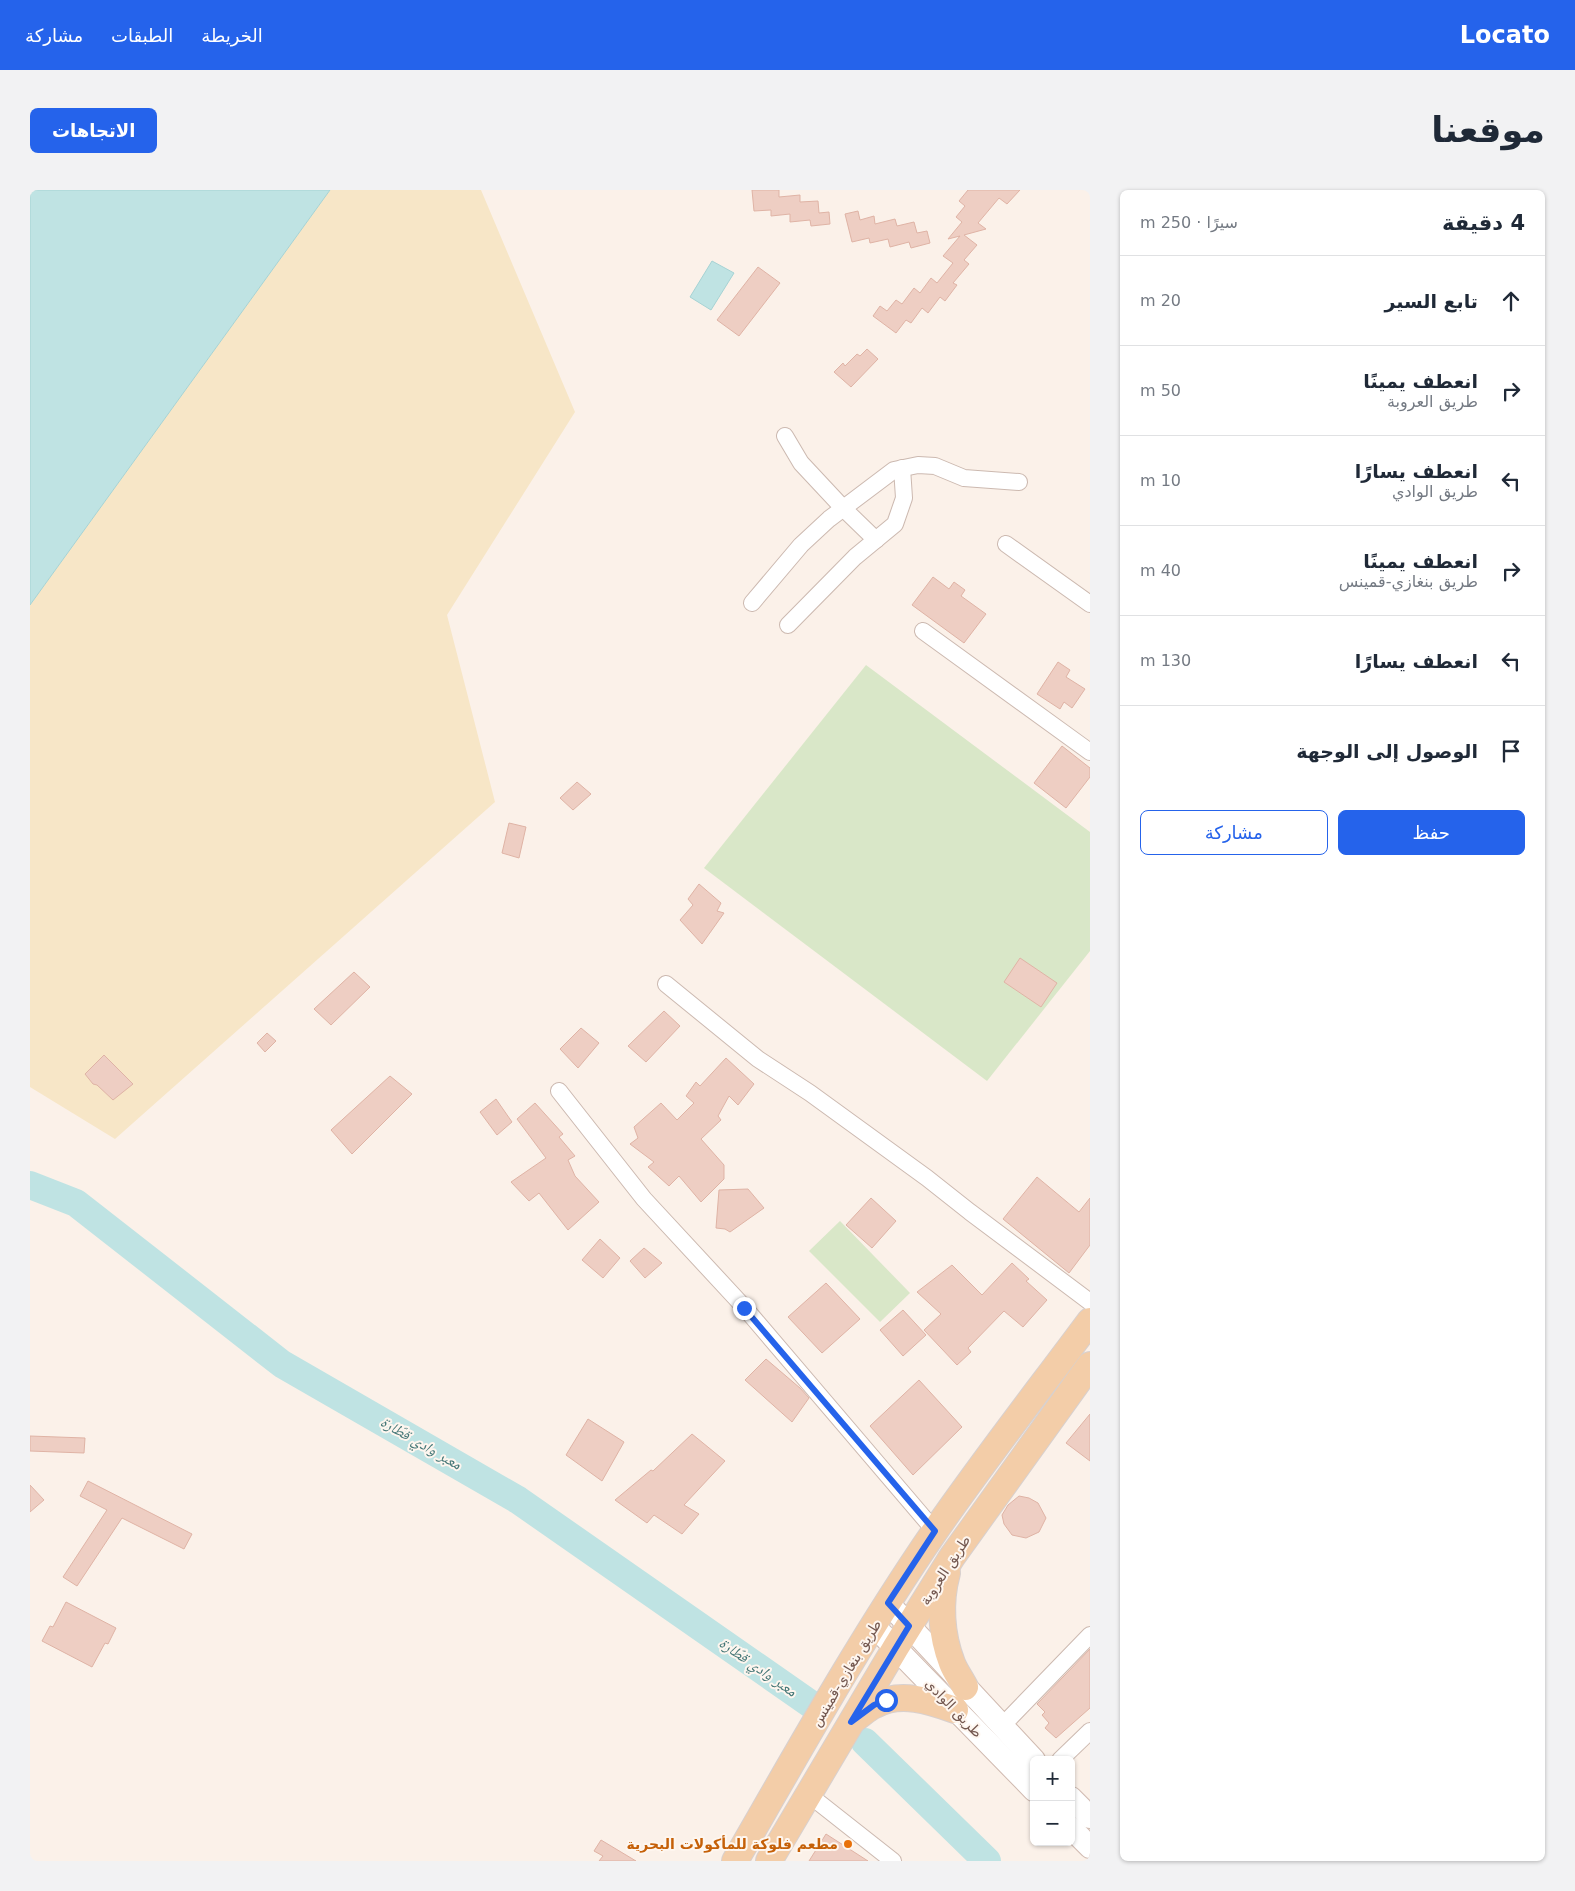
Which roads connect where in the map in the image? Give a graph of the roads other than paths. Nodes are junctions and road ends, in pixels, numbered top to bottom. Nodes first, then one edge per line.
1 (784, 436) dead end
2 (902, 468) junction
3 (1019, 482) dead end
4 (843, 508) junction
5 (876, 540) junction
6 (1006, 544) dead end
7 (752, 603) dead end
8 (1090, 604) edge
9 (788, 625) dead end
10 (923, 631) dead end
11 (1090, 752) edge
12 (666, 984) dead end
13 (559, 1091) dead end
14 (1090, 1302) edge
15 (1090, 1321) edge
16 (1090, 1365) edge
17 (935, 1531) junction
18 (952, 1557) junction
19 (888, 1603) junction
20 (874, 1626) junction
21 (1090, 1635) edge
22 (902, 1636) junction
23 (960, 1699) junction
24 (851, 1722) junction
25 (1001, 1727) junction
26 (1090, 1731) edge
27 (1030, 1756) edge
28 (1064, 1756) edge
29 (1030, 1785) edge
30 (808, 1794) junction
31 (1074, 1801) edge
32 (1090, 1817) edge
33 (1075, 1832) edge
34 (1090, 1847) edge
35 (735, 1861) edge
36 (769, 1861) edge
37 (893, 1861) edge

1 - 4 street
2 - 3 street
2 - 4 street
2 - 5 street
4 - 5 street
4 - 7 street
5 - 9 street
6 - 8 street
10 - 11 street
12 - 14 street
13 - 17 street
15 - 17 main road, طريق بنغازي-قمينس
16 - 18 main road, طريق العروبة
17 - 19 main road, طريق بنغازي-قمينس
18 - 22 main road, طريق العروبة
18 - 23 main road
19 - 20 main road, طريق بنغازي-قمينس
19 - 22 main road, طريق الوادي
20 - 22 main road, طريق الوادي
20 - 35 main road, طريق بنغازي-قمينس
21 - 25 street
22 - 23 main road, طريق الوادي
22 - 24 main road, طريق العروبة
23 - 24 main road
23 - 25 main road, طريق الوادي
23 - 29 main road, طريق الوادي
24 - 30 main road, طريق العروبة
25 - 27 main road, طريق الوادي
26 - 28 street
30 - 36 main road, طريق العروبة
30 - 37 street
31 - 32 main road
33 - 34 main road

